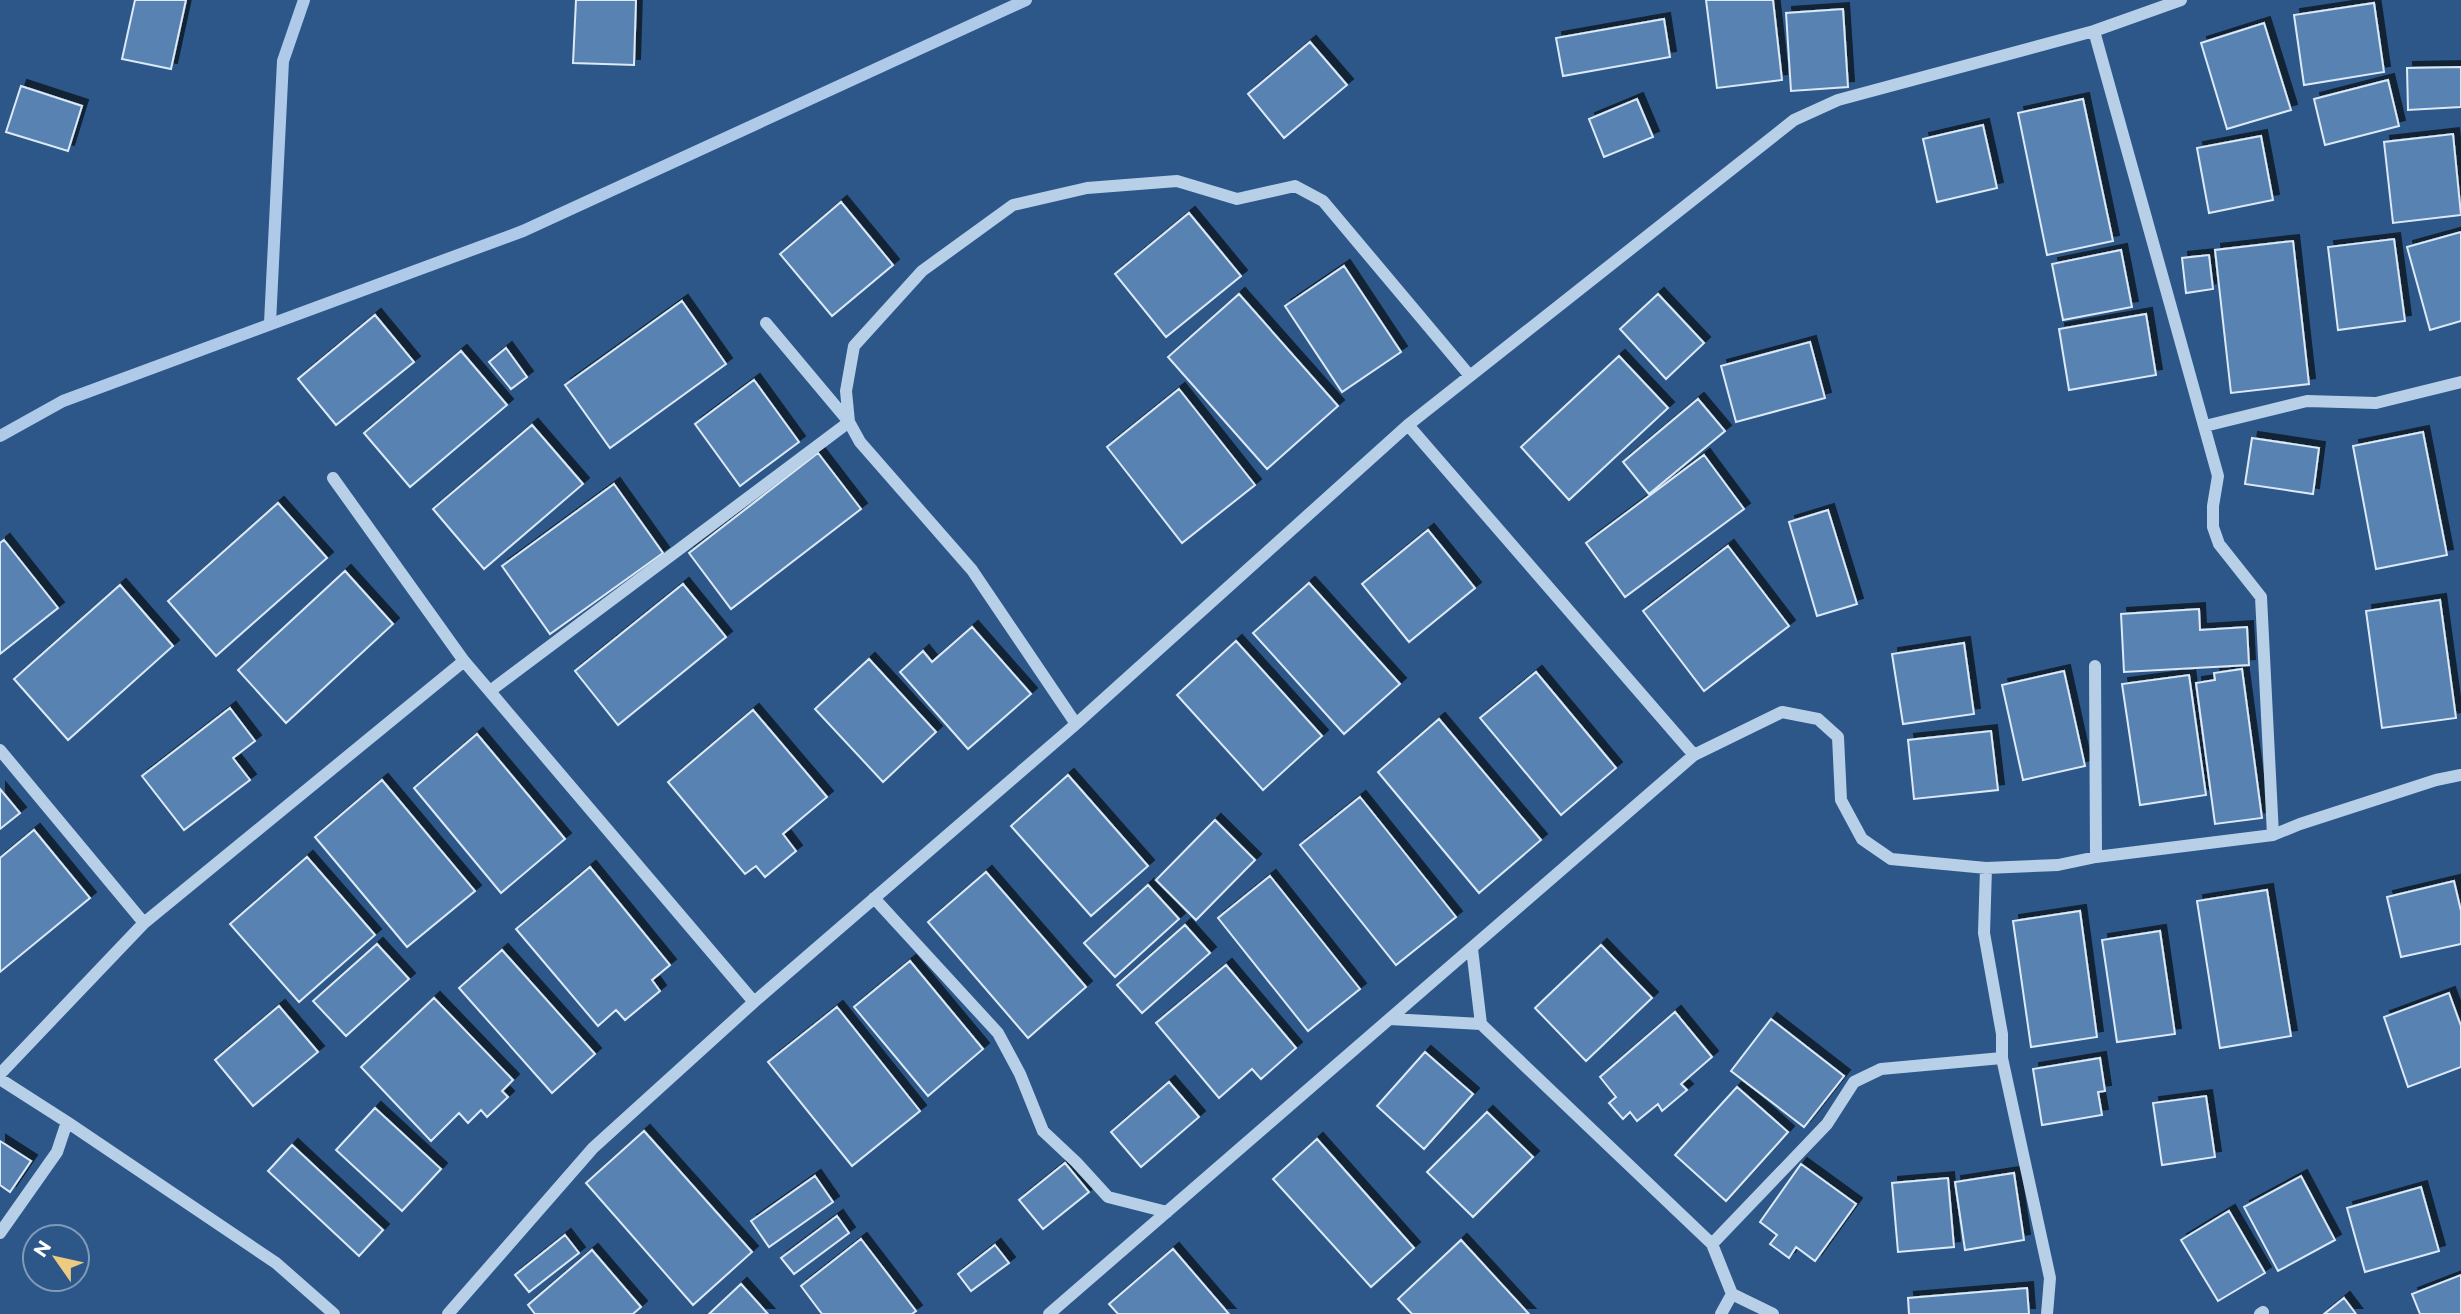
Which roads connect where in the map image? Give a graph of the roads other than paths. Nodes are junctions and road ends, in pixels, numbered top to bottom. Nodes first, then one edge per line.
1 (2181, 0) edge
2 (2094, 31) junction
3 (766, 323) dead end
4 (1470, 376) junction
5 (2461, 382) edge
6 (849, 422) junction
7 (1408, 425) junction
8 (2205, 426) junction
9 (333, 478) dead end
10 (464, 661) junction
11 (2095, 666) dead end
12 (489, 691) junction
13 (1076, 724) junction
14 (0, 750) edge
15 (1693, 755) junction
16 (2461, 775) edge
17 (2273, 835) junction
18 (2096, 857) junction
19 (1986, 868) junction
20 (874, 898) junction
21 (144, 923) junction
22 (1472, 949) junction
23 (754, 1002) junction
24 (1390, 1018) junction
25 (1481, 1024) junction
26 (2002, 1058) junction
27 (0, 1077) edge
28 (67, 1122) junction
29 (1167, 1212) junction
30 (0, 1233) edge
31 (1712, 1244) junction
32 (1732, 1294) junction
33 (334, 1314) edge
34 (448, 1314) edge
35 (1049, 1314) edge
36 (1721, 1314) edge
37 (1773, 1314) edge
38 (2047, 1314) edge

1 - 2 street
2 - 4 street
2 - 8 street
3 - 6 street
4 - 6 street
4 - 7 street
5 - 8 street
6 - 12 street
6 - 13 street
7 - 13 street
7 - 15 street
8 - 17 street
9 - 10 street
10 - 12 street
10 - 21 street
11 - 18 street
12 - 23 street
13 - 20 street
14 - 21 street
15 - 19 street
15 - 22 street
16 - 17 street
17 - 18 street
18 - 19 street
19 - 26 street
20 - 23 street
20 - 29 street
21 - 27 street
22 - 24 street
22 - 25 street
23 - 34 street
24 - 25 street
24 - 29 street
25 - 31 street
26 - 31 street
26 - 38 street
27 - 28 street
28 - 30 street
28 - 33 street
29 - 35 street
31 - 32 street
32 - 36 street
32 - 37 street

